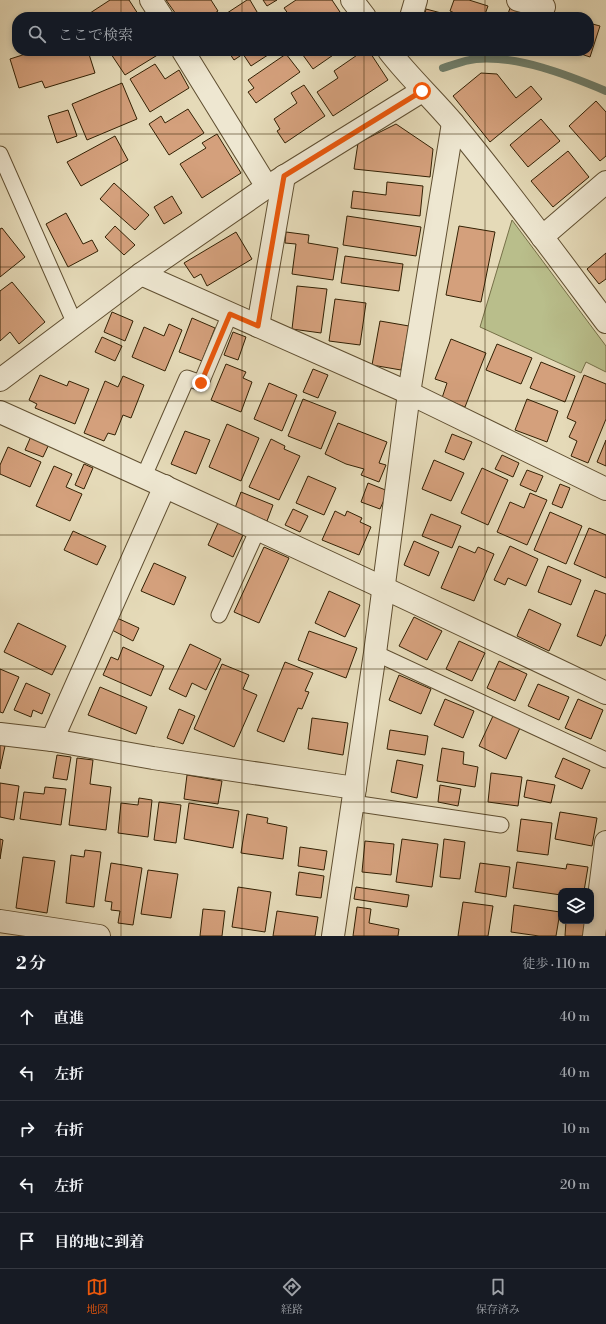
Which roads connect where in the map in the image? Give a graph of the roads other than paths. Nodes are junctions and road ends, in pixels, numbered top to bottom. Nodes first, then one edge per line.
1 (151, 0) edge
2 (352, 0) edge
3 (416, 0) edge
4 (518, 0) edge
5 (544, 7) dead end
6 (159, 12) edge
7 (361, 12) edge
8 (412, 12) edge
9 (187, 56) edge
10 (397, 56) edge
11 (422, 91) junction
12 (453, 123) junction
13 (0, 154) edge
14 (275, 181) junction
15 (606, 182) edge
16 (542, 237) junction
17 (141, 274) junction
18 (230, 314) junction
19 (606, 322) edge
20 (75, 324) junction
21 (258, 326) junction
22 (0, 380) edge
23 (409, 393) junction
24 (0, 412) edge
25 (144, 476) junction
26 (166, 486) junction
27 (606, 489) edge
28 (258, 529) junction
29 (383, 587) junction
30 (219, 616) dead end
31 (375, 653) junction
32 (606, 693) edge
33 (0, 734) edge
34 (52, 740) junction
35 (606, 760) edge
36 (354, 795) junction
37 (501, 825) dead end
38 (606, 842) edge
39 (0, 921) edge
40 (98, 936) edge
41 (333, 936) edge
42 (594, 936) edge

1 - 6 street
2 - 7 street
3 - 8 street
4 - 5 street
9 - 14 street
10 - 11 street
11 - 12 street
11 - 14 street
12 - 16 street
12 - 23 street
13 - 20 lane
14 - 17 street
14 - 21 street
15 - 16 street
16 - 19 street
17 - 18 street
17 - 20 street
18 - 21 street
18 - 25 lane
20 - 22 street
21 - 23 street
23 - 27 street
23 - 29 street
24 - 25 street
25 - 26 street
26 - 28 street
26 - 34 street
28 - 29 street
28 - 30 lane
29 - 31 street
29 - 32 street
31 - 35 lane
31 - 36 street
33 - 34 street
34 - 36 street
36 - 37 lane
36 - 41 street
38 - 42 street
39 - 40 street

